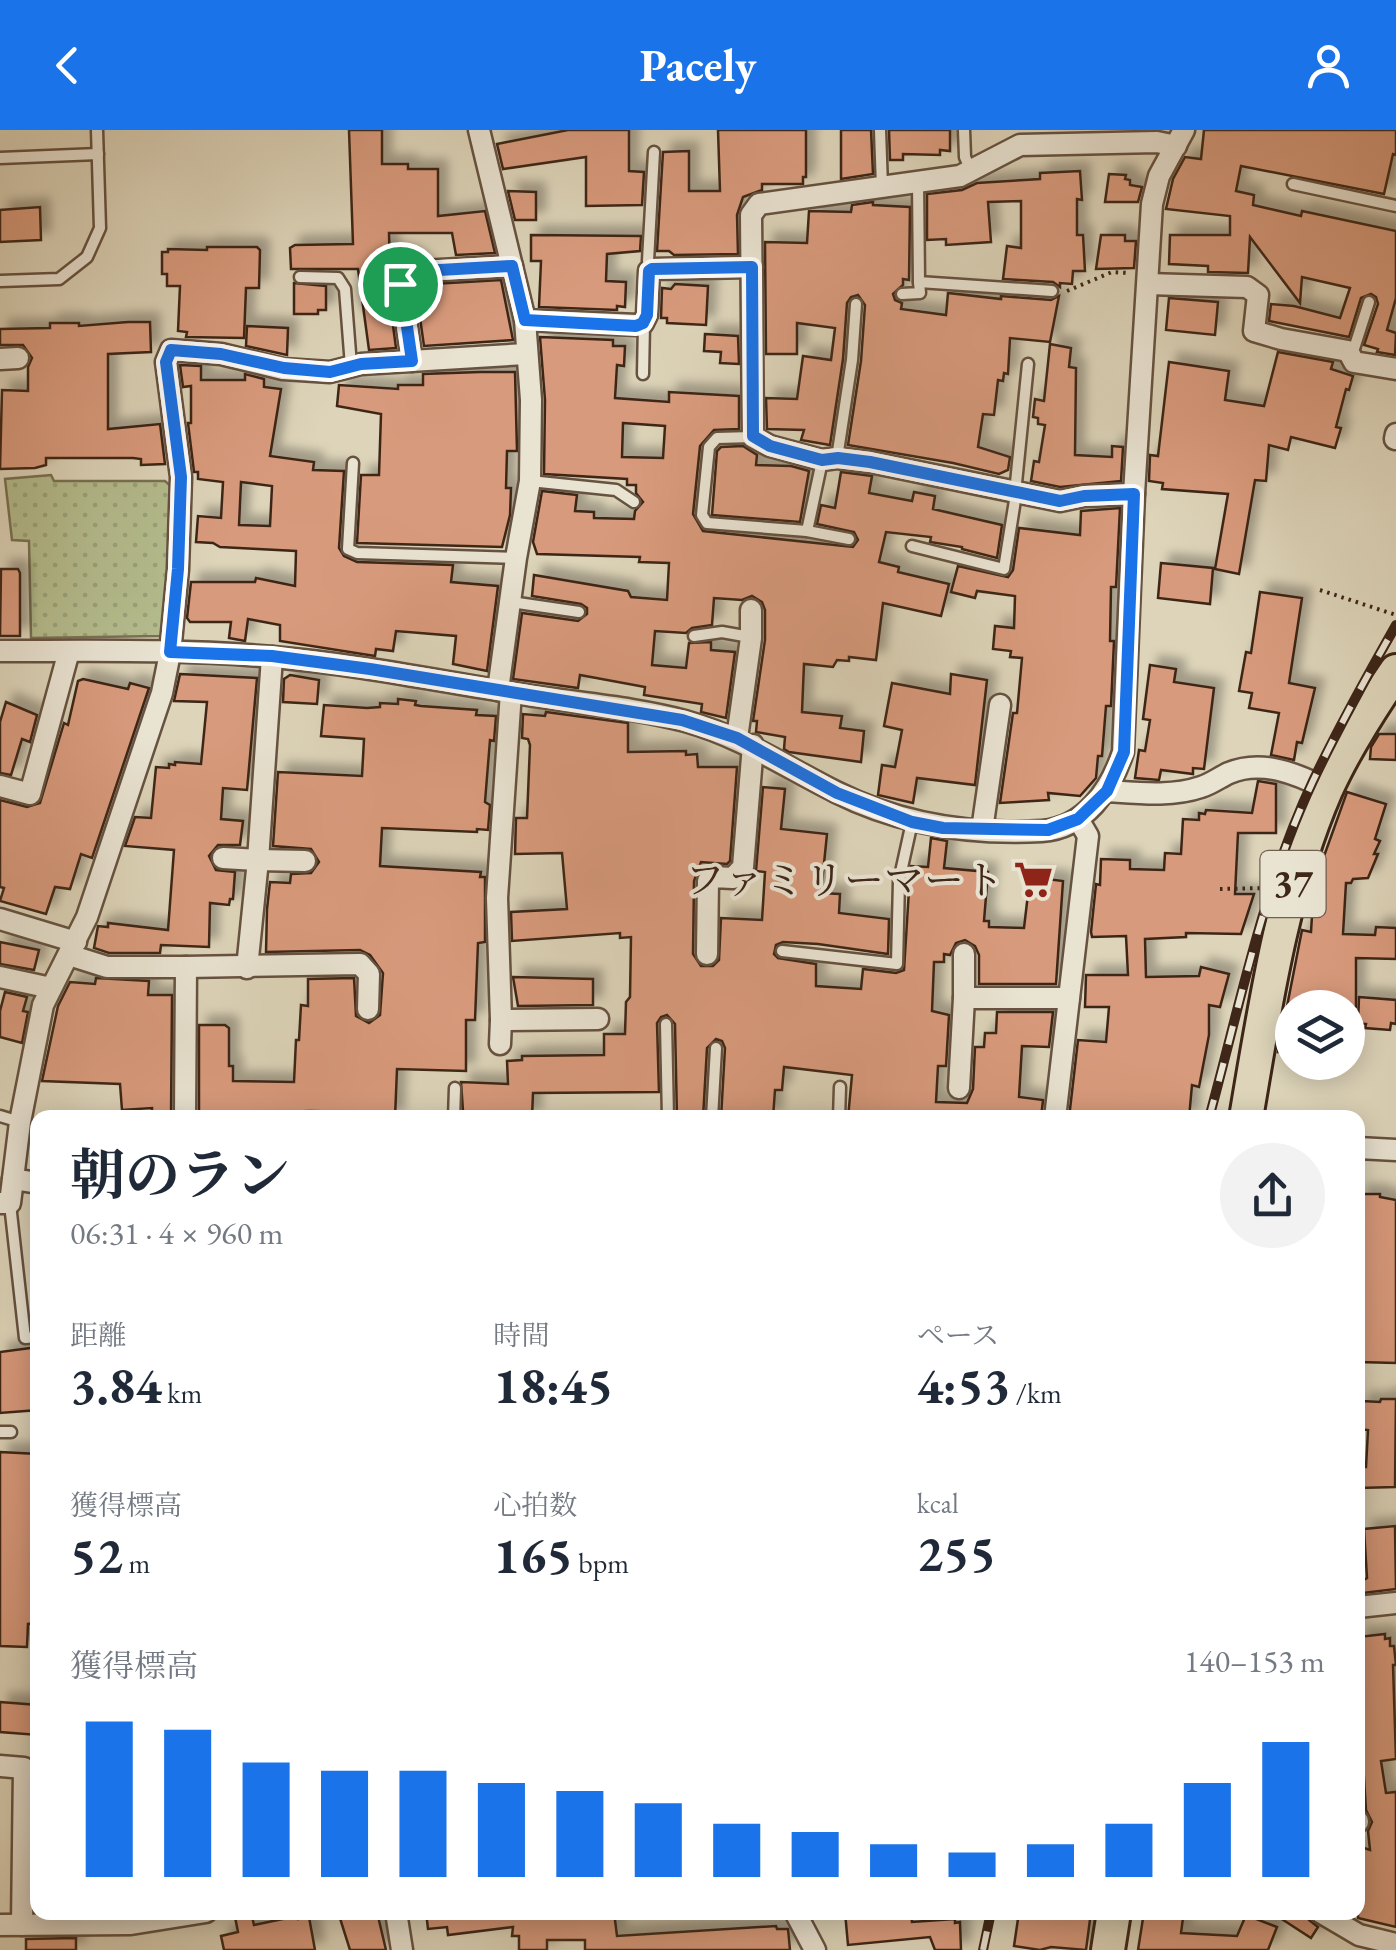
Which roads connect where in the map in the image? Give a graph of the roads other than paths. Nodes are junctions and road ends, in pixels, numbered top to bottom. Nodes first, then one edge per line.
1 (97, 130) edge
2 (479, 130) edge
3 (880, 130) edge
4 (964, 130) edge
5 (1180, 138) edge
6 (654, 152) dead end
7 (98, 154) junction
8 (0, 158) edge
9 (971, 172) junction
10 (918, 182) junction
11 (1293, 184) dead end
12 (882, 188) junction
13 (1396, 206) edge
14 (512, 266) junction
15 (752, 267) junction
16 (652, 269) junction
17 (300, 277) dead end
18 (1148, 278) junction
19 (0, 281) edge
20 (919, 282) junction
21 (1052, 290) road end
22 (902, 294) dead end
23 (1369, 302) dead end
24 (856, 304) dead end
25 (525, 320) junction
26 (643, 323) junction
27 (526, 354) junction
28 (1352, 356) junction
29 (412, 361) junction
30 (1028, 364) dead end
31 (351, 367) junction
32 (1396, 369) edge
33 (644, 374) dead end
34 (753, 436) junction
35 (830, 459) junction
36 (353, 463) dead end
37 (530, 480) junction
38 (1016, 494) junction
39 (1134, 494) junction
40 (634, 502) dead end
41 (807, 531) junction
42 (849, 538) dead end
43 (912, 546) dead end
44 (516, 558) junction
45 (511, 602) junction
46 (751, 610) dead end
47 (579, 612) dead end
48 (694, 636) dead end
49 (751, 638) junction
50 (0, 651) edge
51 (69, 651) junction
52 (170, 652) junction
53 (272, 656) junction
54 (1396, 671) edge
55 (504, 692) junction
56 (1000, 705) dead end
57 (745, 742) junction
58 (0, 786) edge
59 (1327, 790) junction
60 (1107, 791) junction
61 (1078, 819) junction
62 (912, 822) junction
63 (982, 830) junction
64 (223, 858) dead end
65 (258, 860) junction
66 (305, 861) dead end
67 (0, 919) edge
68 (72, 949) junction
69 (782, 951) dead end
70 (707, 954) dead end
71 (964, 954) dead end
72 (186, 967) junction
73 (246, 968) junction
74 (0, 977) edge
75 (51, 988) junction
76 (964, 998) junction
77 (1069, 998) junction
78 (368, 1009) dead end
79 (598, 1019) dead end
80 (501, 1020) junction
81 (666, 1024) dead end
82 (500, 1044) dead end
83 (716, 1048) dead end
84 (840, 1087) dead end
85 (455, 1088) dead end
86 (959, 1088) dead end
87 (184, 1110) edge
88 (454, 1110) edge
89 (668, 1110) edge
90 (712, 1110) edge
91 (839, 1110) edge
92 (1056, 1110) edge
93 (1247, 1110) edge
94 (10, 1119) edge
95 (1365, 1148) edge
96 (1396, 1150) edge
97 (13, 1179) junction
98 (30, 1182) edge
99 (5, 1203) edge
100 (30, 1337) edge
101 (1396, 1604) edge
102 (1365, 1606) edge
103 (0, 1766) edge
104 (157, 1920) edge
105 (397, 1920) edge
106 (799, 1920) edge
107 (1113, 1920) edge
108 (1334, 1920) edge
109 (0, 1925) edge
110 (22, 1925) junction
111 (1396, 1944) edge
112 (402, 1950) edge
113 (816, 1950) edge
114 (1108, 1950) edge

1 - 7 lane
2 - 14 street
3 - 12 lane
4 - 9 lane
5 - 9 street
5 - 18 street
6 - 16 lane
7 - 8 lane
7 - 19 lane
9 - 10 street
10 - 12 street
10 - 20 lane
11 - 13 lane
12 - 15 street
14 - 25 street
14 - 29 street
15 - 16 street
15 - 34 street
16 - 26 street
17 - 31 lane
18 - 28 street
18 - 39 street
20 - 21 lane
20 - 22 lane
23 - 28 lane
24 - 35 lane
25 - 26 street
25 - 27 street
26 - 33 lane
27 - 29 street
27 - 37 street
28 - 32 street
29 - 31 street
30 - 38 lane
31 - 52 street
34 - 35 street
34 - 41 lane
35 - 38 street
35 - 41 lane
36 - 44 lane
37 - 40 lane
37 - 44 street
38 - 39 street
38 - 43 lane
39 - 60 street
41 - 42 lane
44 - 45 street
45 - 47 lane
45 - 55 street
46 - 49 street
48 - 49 lane
49 - 57 street
50 - 51 street
51 - 52 street
51 - 58 street
52 - 53 street
52 - 68 street
53 - 55 street
53 - 65 street
54 - 59 main road, 37
55 - 57 street
55 - 80 street
56 - 63 street
57 - 62 street
57 - 70 street
59 - 60 street
59 - 93 main road, 37
60 - 61 street
61 - 63 street
61 - 77 street
62 - 63 street
62 - 69 lane
64 - 65 street
65 - 66 street
65 - 73 street
67 - 68 street
68 - 72 street
68 - 75 street
71 - 76 street
72 - 73 street
72 - 87 street
73 - 78 street
74 - 75 street
75 - 94 street
76 - 77 street
76 - 86 street
77 - 92 street
79 - 80 street
80 - 82 street
81 - 89 lane
83 - 90 lane
84 - 91 lane
85 - 88 lane
94 - 97 street
95 - 96 street
97 - 98 street
97 - 99 street
99 - 100 lane
101 - 102 street
103 - 110 street
104 - 110 street
105 - 112 street
106 - 113 street
107 - 114 main road
108 - 111 street
109 - 110 street

